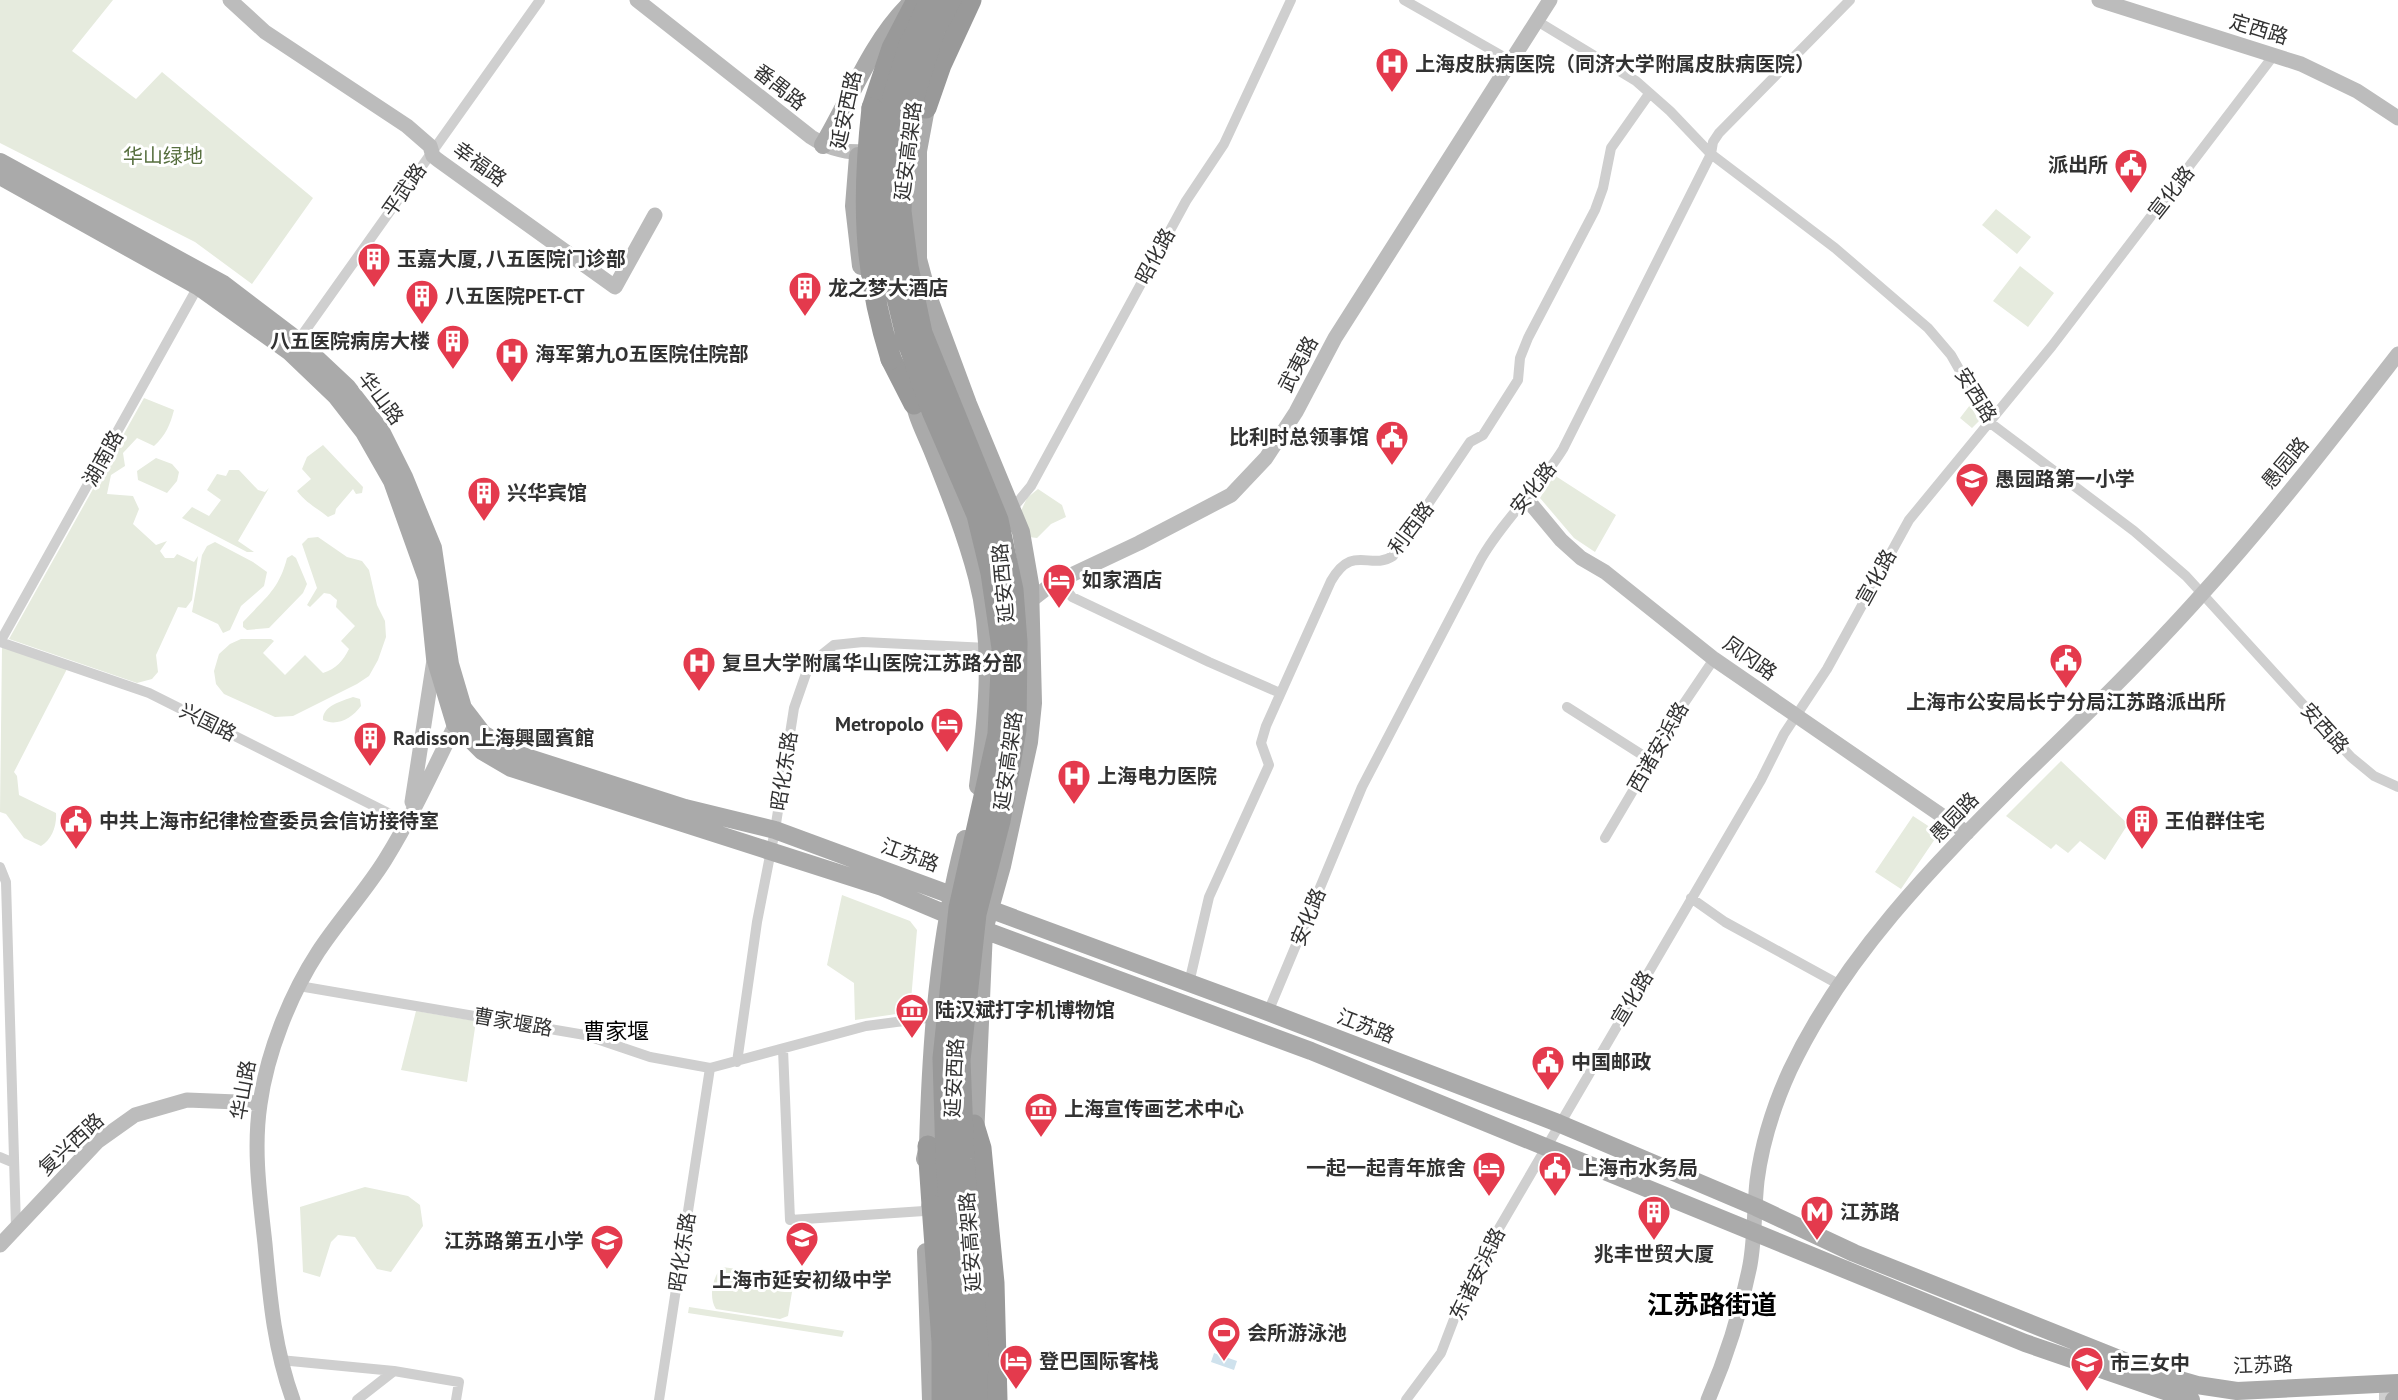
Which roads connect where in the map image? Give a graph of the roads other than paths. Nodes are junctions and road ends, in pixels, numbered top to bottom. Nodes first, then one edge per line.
1 (230, 0) edge
2 (540, 0) edge
3 (637, 0) edge
4 (930, 0) edge
5 (951, 0) edge
6 (960, 0) edge
7 (971, 0) edge
8 (978, 0) edge
9 (1291, 0) edge
10 (1404, 0) edge
11 (1550, 0) edge
12 (1850, 0) edge
13 (2103, 1) edge
14 (914, 2) edge
15 (1537, 21) junction
16 (2274, 56) junction
17 (1511, 61) junction
18 (1649, 94) junction
19 (926, 108) junction
20 (2398, 118) edge
21 (823, 145) junction
22 (431, 151) junction
23 (918, 151) junction
24 (867, 152) junction
25 (1711, 154) junction
26 (0, 162) edge
27 (0, 176) edge
28 (655, 215) dead end
29 (202, 280) junction
30 (294, 346) junction
31 (2398, 354) edge
32 (914, 404) junction
33 (1989, 422) junction
34 (1526, 498) junction
35 (1012, 509) junction
36 (1059, 580) junction
37 (2202, 594) junction
38 (1028, 601) junction
39 (0, 642) edge
40 (988, 648) junction
41 (435, 658) junction
42 (1714, 659) junction
43 (1280, 693) junction
44 (1567, 707) dead end
45 (1796, 714) junction
46 (459, 716) junction
47 (1647, 758) junction
48 (2398, 787) edge
49 (408, 822) junction
50 (775, 830) junction
51 (1967, 833) junction
52 (1605, 838) dead end
53 (770, 850) junction
54 (0, 867) edge
55 (950, 893) junction
56 (1691, 898) junction
57 (989, 909) junction
58 (947, 915) junction
59 (984, 930) junction
60 (4, 977) edge
61 (1189, 983) junction
62 (1840, 985) junction
63 (299, 986) junction
64 (1268, 1012) junction
65 (934, 1017) junction
66 (5, 1043) edge
67 (783, 1049) junction
68 (736, 1062) junction
69 (710, 1068) junction
70 (260, 1103) junction
71 (1558, 1123) junction
72 (975, 1125) junction
73 (1545, 1145) junction
74 (928, 1146) junction
75 (0, 1157) edge
76 (14, 1163) junction
77 (1756, 1207) junction
78 (928, 1208) junction
79 (16, 1227) junction
80 (1755, 1231) junction
81 (0, 1245) edge
82 (280, 1360) junction
83 (394, 1371) junction
84 (2390, 1393) edge
85 (945, 1397) edge
86 (293, 1400) edge
87 (357, 1400) edge
88 (456, 1400) edge
89 (659, 1400) edge
90 (977, 1400) edge
91 (983, 1400) edge
92 (997, 1400) edge
93 (1406, 1400) edge
94 (1708, 1400) edge
95 (2191, 1400) edge

1 - 22 street, 幸福路
2 - 22 street, 平武路
3 - 21 street, 番禺路
4 - 85 highway, 延安高架路, bridge
5 - 90 highway, 延安高架路, bridge
6 - 19 main road, 延安西路
7 - 19 highway
8 - 19 main road
9 - 35 street, 昭化路
10 - 17 street
11 - 15 street, 武夷路
12 - 25 street, 安化路
13 - 16 street, 定西路
14 - 21 main road
14 - 24 main road, 延安西路
14 - 32 highway, bridge
15 - 17 street, 武夷路
15 - 18 street, 安西路
16 - 20 street, 定西路
16 - 33 street, 宣化路
17 - 36 street, 武夷路
18 - 25 street, 安西路
18 - 43 street, 利西路
19 - 23 main road, 延安西路
21 - 24 street, 番禺路
22 - 28 street, 幸福路
22 - 30 street, 平武路
23 - 24 street, 番禺路
23 - 35 main road, 延安西路
24 - 32 main road, 延安西路
25 - 33 street, 安西路
25 - 34 street, 安化路
26 - 29 main road, 华山路
27 - 29 main road, 华山路
29 - 30 main road, 华山路
29 - 39 street, 湖南路
30 - 41 main road, 华山路
30 - 46 main road, 华山路
31 - 37 street, 愚园路
32 - 40 main road, 延安西路
33 - 37 street, 安西路
33 - 45 street, 宣化路
34 - 42 street, 凤冈路
34 - 64 street, 安化路
35 - 38 main road, 延安西路
36 - 38 street, 武夷路
36 - 43 street
37 - 48 street, 安西路
37 - 51 street, 愚园路
38 - 40 street, 武夷路
38 - 57 main road, 延安西路
39 - 49 street, 兴国路
40 - 50 street, 昭化东路
40 - 55 main road, 延安西路
41 - 46 main road, 江苏路
41 - 49 street, 华山路
42 - 45 street, 凤冈路
42 - 47 street, 西诸安浜路
43 - 61 street, 利西路
44 - 47 street
45 - 51 street, 凤冈路
45 - 56 street, 宣化路
46 - 49 street, 华山路
46 - 50 main road, 江苏路
46 - 53 main road, 江苏路
47 - 52 street, 西诸安浜路
49 - 63 street, 华山路
50 - 53 street, 昭化东路
50 - 55 main road, 江苏路
51 - 62 street, 愚园路
53 - 58 main road, 江苏路
53 - 68 street, 昭化东路
54 - 60 street
55 - 57 main road, 江苏路
55 - 58 main road, 延安西路
56 - 62 street
56 - 71 street, 宣化路
57 - 59 main road, 延安西路
57 - 61 main road, 江苏路
58 - 59 main road, 江苏路
58 - 65 main road, 延安西路
59 - 72 main road, 延安西路
59 - 73 main road, 江苏路
60 - 66 street
61 - 64 main road, 江苏路
62 - 77 street, 愚园路
63 - 69 street, 曹家堰路
63 - 70 street, 华山路
64 - 71 main road, 江苏路
65 - 67 street, 曹家堰路
65 - 74 main road, 延安西路
66 - 76 street
67 - 68 street, 曹家堰路
67 - 78 street
68 - 69 street, 曹家堰路
69 - 89 street, 昭化东路
70 - 79 street, 复兴西路
70 - 82 street, 华山路
71 - 73 street, 宣化路
71 - 77 main road, 江苏路
72 - 91 main road, 延安西路
72 - 92 highway
73 - 80 main road, 江苏路
73 - 93 street, 东诸安浜路
74 - 78 highway
74 - 85 main road, 延安西路
75 - 76 street
76 - 79 street
77 - 80 street, 愚园路
77 - 84 main road, 江苏路
78 - 85 highway, bridge
79 - 81 street, 复兴西路
80 - 94 street, 愚园路
80 - 95 main road, 江苏路
82 - 83 street
82 - 86 street, 华山路
83 - 87 street
83 - 88 street

